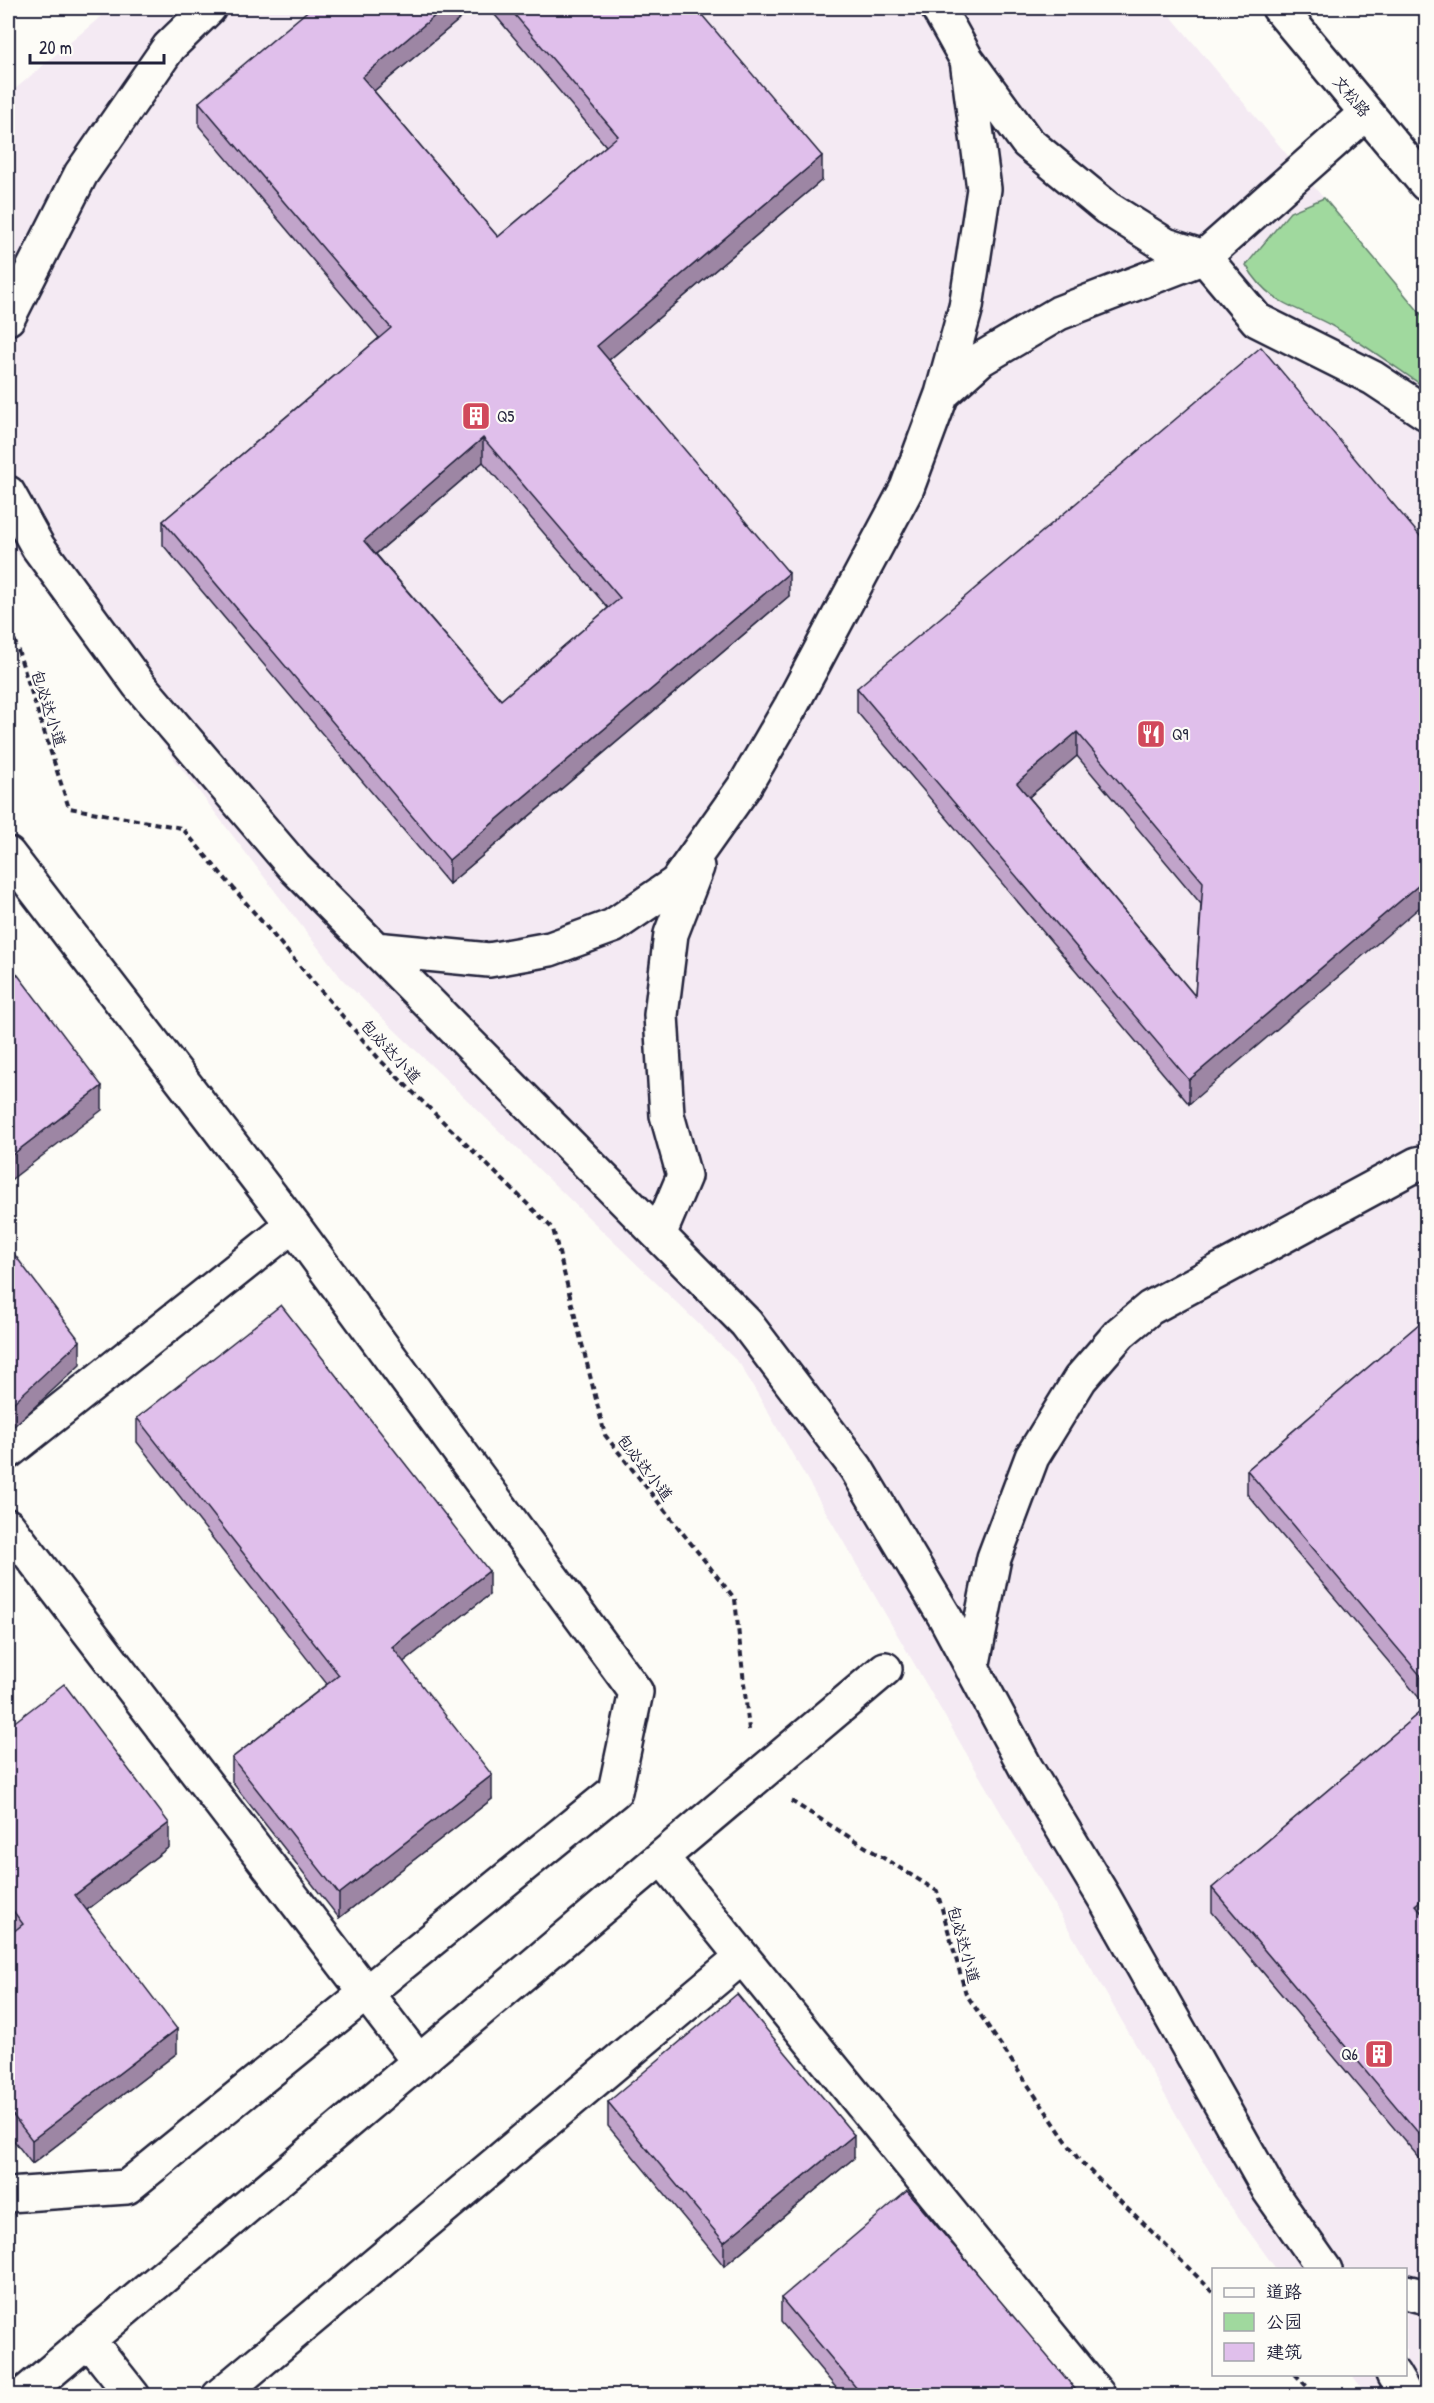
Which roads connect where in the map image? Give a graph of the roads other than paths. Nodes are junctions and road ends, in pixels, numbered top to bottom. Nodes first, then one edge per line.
1 (209, 8) edge
2 (938, 8) edge
3 (1279, 8) edge
4 (967, 60) junction
5 (1366, 113) junction
6 (1426, 184) edge
7 (1204, 257) junction
8 (8, 318) edge
9 (942, 394) junction
10 (1426, 413) edge
11 (8, 493) edge
12 (708, 840) junction
13 (8, 854) edge
14 (375, 949) junction
15 (1423, 1160) edge
16 (292, 1225) junction
17 (659, 1235) junction
18 (8, 1452) edge
19 (8, 1526) edge
20 (972, 1668) junction
21 (885, 1669) dead end
22 (662, 1858) junction
23 (742, 1957) junction
24 (418, 2062) junction
25 (8, 2195) edge
26 (1326, 2266) edge
27 (1407, 2292) edge
28 (1426, 2297) edge
29 (88, 2339) junction
30 (1394, 2376) edge
31 (22, 2396) edge
32 (133, 2396) edge
33 (219, 2396) edge
34 (1099, 2396) edge
35 (1406, 2396) edge

1 - 8 street
2 - 4 street
3 - 5 street, 文松路
4 - 7 street
4 - 9 street
5 - 6 street, 文松路
5 - 7 street
7 - 9 street
7 - 10 street
9 - 12 street
11 - 14 street
12 - 14 street
12 - 17 street
13 - 16 street
14 - 17 street
15 - 20 street
16 - 18 street
16 - 25 street
17 - 20 street
19 - 24 street
20 - 26 street
21 - 22 street
22 - 23 street
22 - 24 street
23 - 33 street
23 - 34 street
24 - 29 street
27 - 28 street
29 - 31 street
29 - 32 street
30 - 35 street

